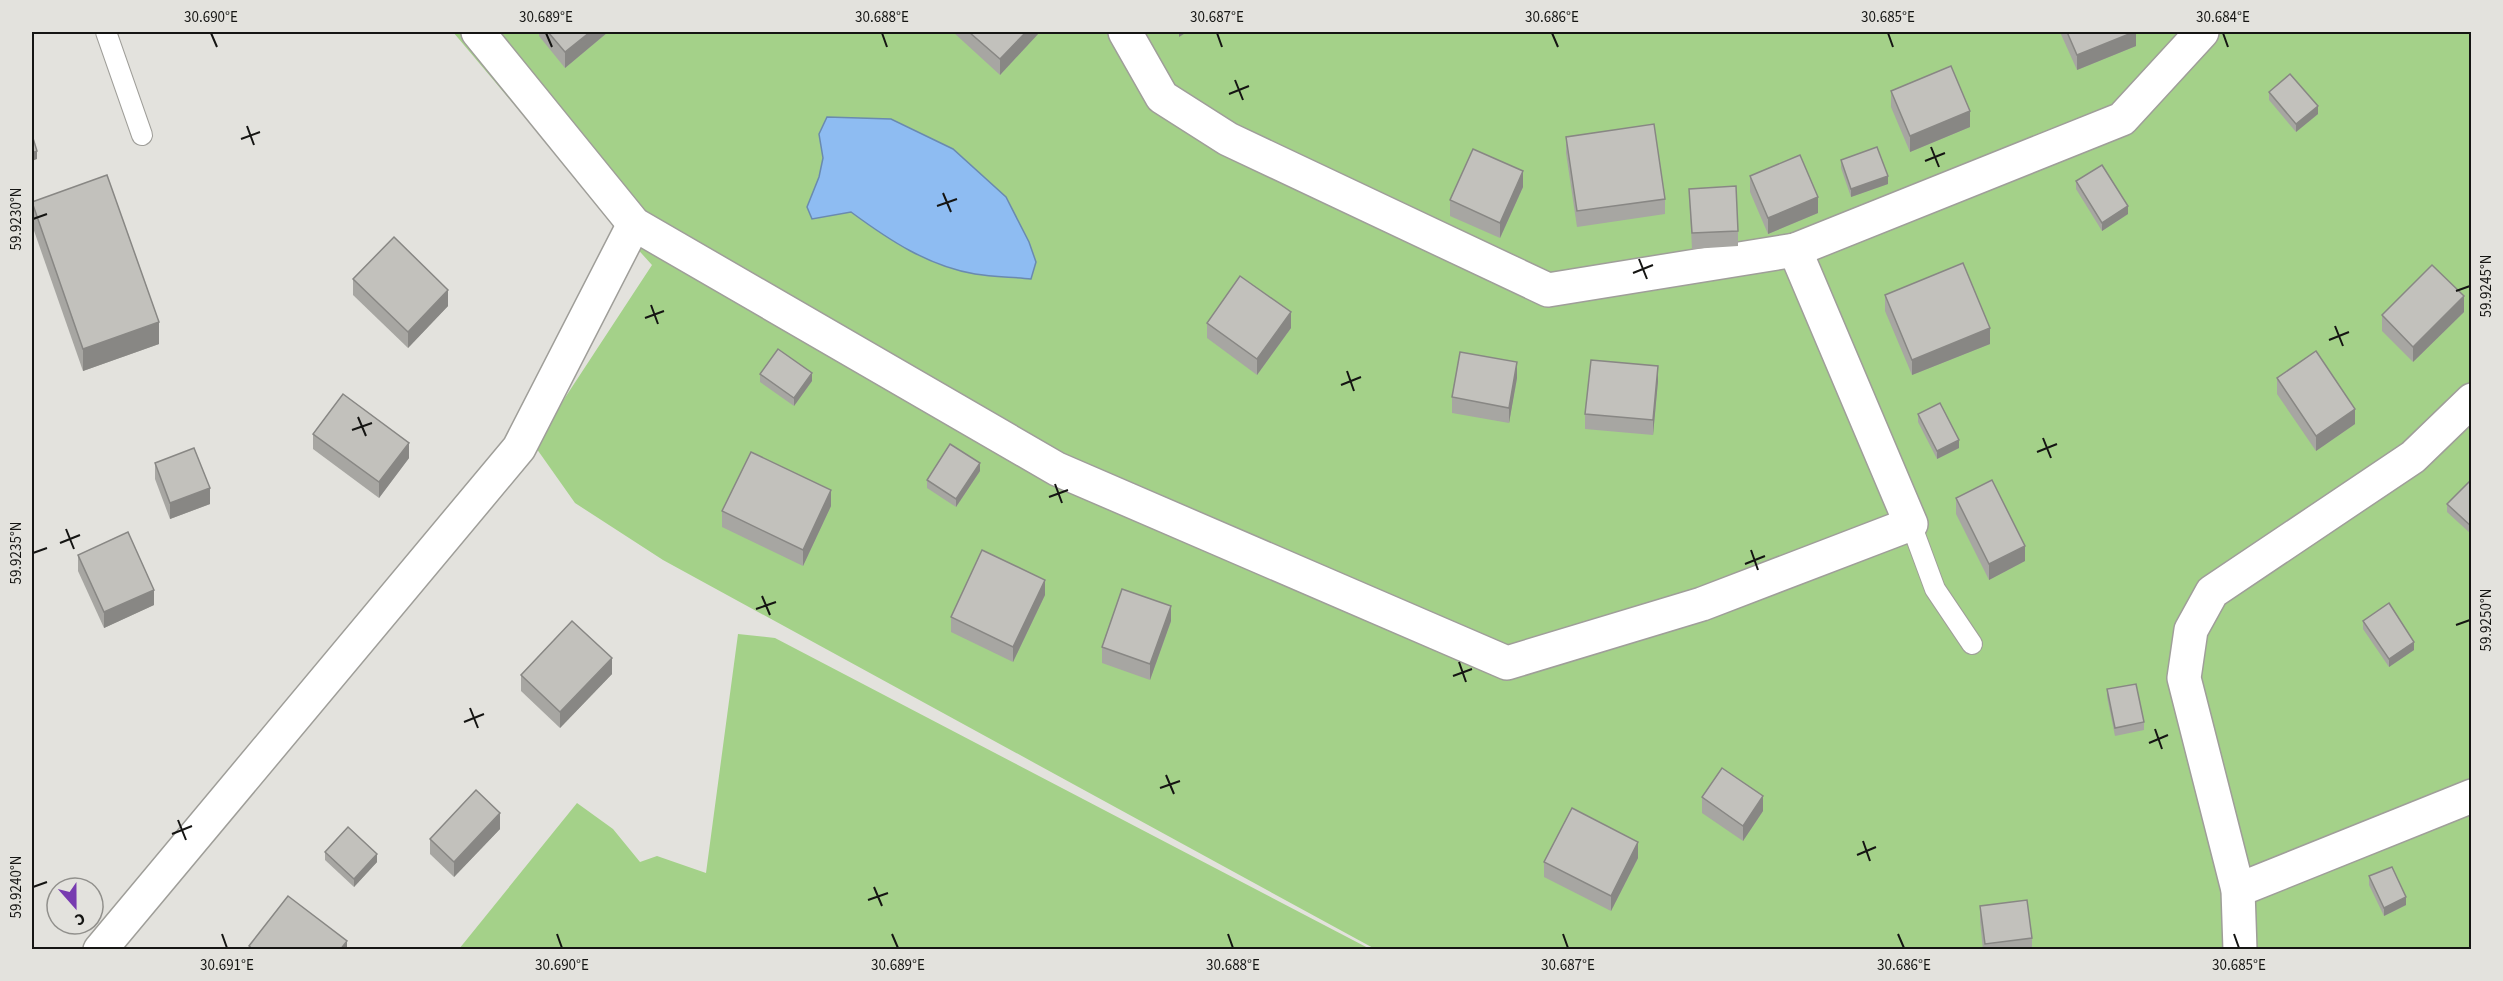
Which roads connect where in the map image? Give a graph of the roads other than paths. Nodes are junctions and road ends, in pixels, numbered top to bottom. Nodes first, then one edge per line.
1 (106, 32) edge
2 (478, 32) edge
3 (1125, 32) edge
4 (2202, 32) edge
5 (142, 135) dead end
6 (634, 224) junction
7 (1795, 250) junction
8 (2472, 399) edge
9 (1911, 524) junction
10 (1972, 644) dead end
11 (2472, 796) edge
12 (2238, 890) junction
13 (100, 950) edge
14 (2240, 950) edge

1 - 5 lane
2 - 6 street
3 - 7 street
4 - 7 street
6 - 9 street
6 - 13 street
7 - 9 street
8 - 12 street
9 - 10 lane
11 - 12 street
12 - 14 street

